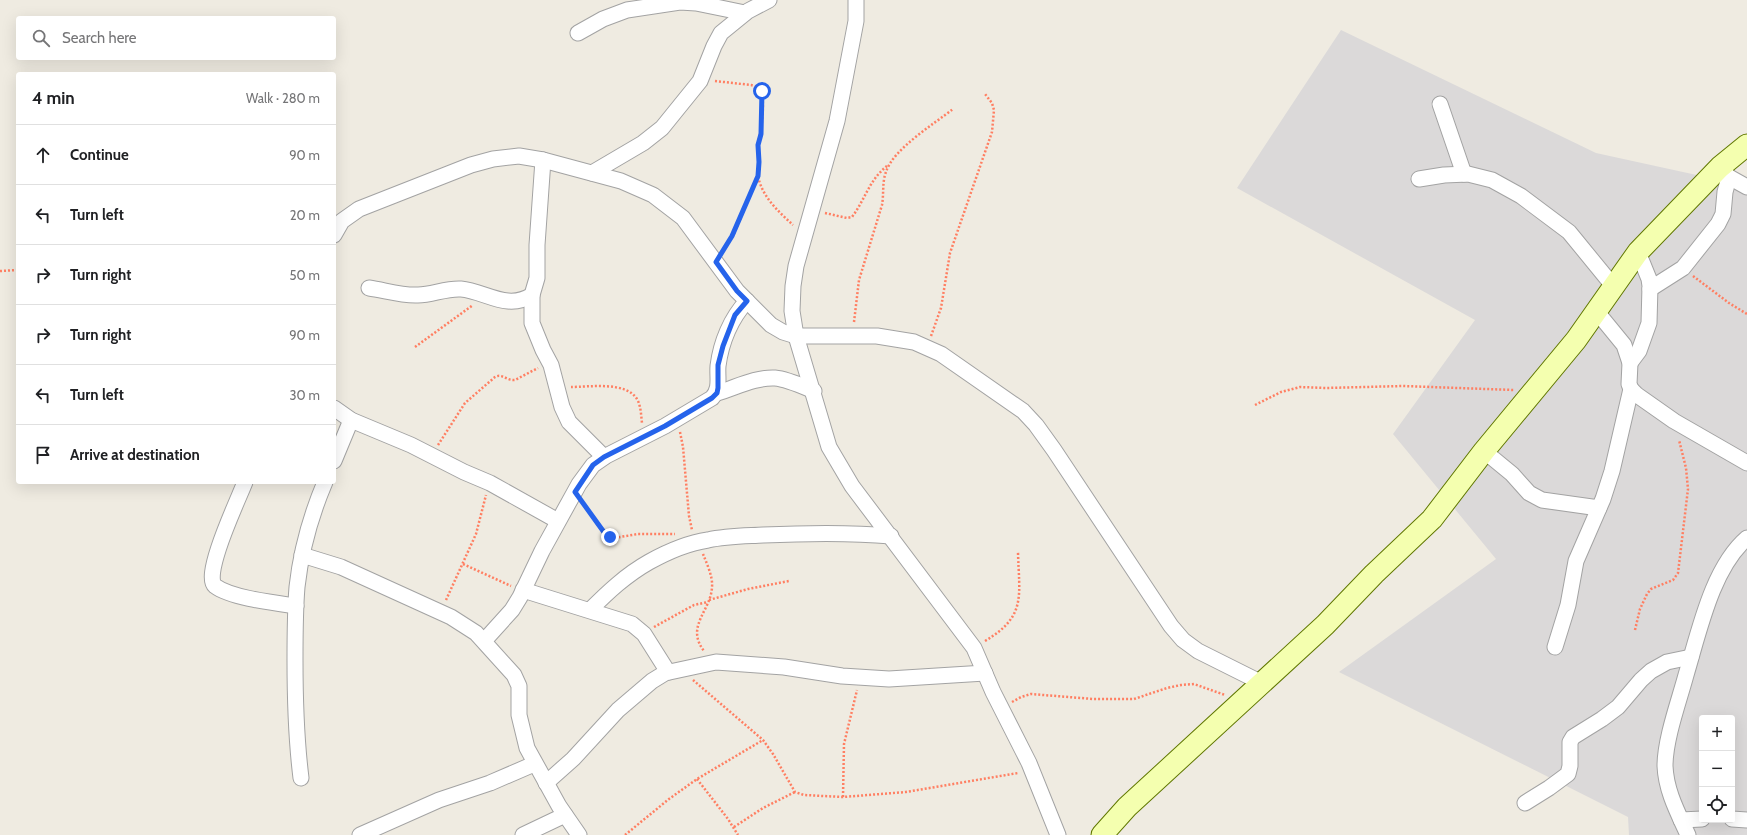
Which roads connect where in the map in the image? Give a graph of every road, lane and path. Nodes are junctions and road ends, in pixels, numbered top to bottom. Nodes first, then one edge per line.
1 (769, 0) edge
2 (856, 0) edge
3 (745, 13) junction
4 (578, 34) dead end
5 (700, 81) junction
6 (985, 94) dead end
7 (1440, 104) dead end
8 (953, 109) dead end
9 (1747, 145) edge
10 (543, 160) junction
11 (889, 165) junction
12 (1725, 172) junction
13 (592, 173) junction
14 (1464, 174) junction
15 (758, 176) junction
16 (1419, 179) dead end
17 (1747, 187) edge
18 (813, 211) junction
19 (336, 231) edge
20 (806, 236) junction
21 (1638, 252) junction
22 (716, 262) junction
23 (1684, 268) junction
24 (0, 270) edge
25 (16, 270) edge
26 (1614, 287) junction
27 (369, 288) dead end
28 (1650, 289) junction
29 (532, 295) junction
30 (484, 296) junction
31 (747, 301) junction
32 (1597, 312) junction
33 (1747, 314) edge
34 (853, 335) junction
35 (796, 336) junction
36 (416, 347) dead end
37 (926, 348) junction
38 (550, 362) junction
39 (1630, 363) junction
40 (557, 387) junction
41 (1630, 389) junction
42 (1534, 390) junction
43 (814, 391) junction
44 (717, 393) junction
45 (1255, 405) dead end
46 (336, 409) edge
47 (678, 419) junction
48 (1671, 419) junction
49 (351, 420) junction
50 (645, 437) junction
51 (1484, 451) junction
52 (336, 456) edge
53 (432, 456) junction
54 (604, 457) junction
55 (1747, 463) edge
56 (490, 483) junction
57 (244, 484) edge
58 (324, 484) edge
59 (575, 492) junction
60 (1599, 508) junction
61 (558, 521) junction
62 (686, 531) dead end
63 (681, 532) dead end
64 (695, 536) junction
65 (891, 536) junction
66 (1747, 538) edge
67 (1018, 552) dead end
68 (302, 554) junction
69 (462, 564) junction
70 (789, 581) dead end
71 (523, 590) junction
72 (709, 601) junction
73 (296, 606) junction
74 (590, 610) junction
75 (440, 612) junction
76 (1635, 630) dead end
77 (644, 634) junction
78 (484, 641) junction
79 (1555, 647) dead end
80 (974, 648) junction
81 (1691, 656) junction
82 (711, 663) junction
83 (674, 671) junction
84 (985, 673) junction
85 (860, 678) junction
86 (1262, 682) junction
87 (1243, 702) junction
88 (1001, 709) junction
89 (763, 740) junction
90 (534, 764) junction
91 (1032, 770) junction
92 (301, 778) dead end
93 (697, 779) junction
94 (546, 784) junction
95 (795, 792) junction
96 (843, 797) junction
97 (1525, 803) dead end
98 (565, 815) junction
99 (1699, 819) edge
100 (1735, 819) edge
101 (1681, 820) junction
102 (1747, 820) edge
103 (734, 827) junction
104 (360, 835) edge
105 (523, 835) edge
106 (579, 835) edge
107 (625, 835) edge
108 (738, 835) edge
109 (1058, 835) edge
110 (1102, 835) edge
111 (1688, 835) edge

1 - 3 street
2 - 18 street
3 - 4 street
3 - 5 street
5 - 13 street
5 - 15 path
6 - 37 path
7 - 14 street
8 - 11 path
9 - 12 street
10 - 13 street
10 - 19 street
10 - 29 street
11 - 18 path
11 - 34 path
12 - 17 street
12 - 21 street
12 - 23 street
13 - 22 street
14 - 16 street
14 - 26 street
15 - 20 path
15 - 22 path
18 - 20 street
20 - 35 street
21 - 26 street
21 - 28 street
22 - 31 street
23 - 28 street
23 - 33 path
24 - 25 path
26 - 32 street
27 - 30 street
28 - 39 street
29 - 30 street
29 - 38 street
30 - 36 path
31 - 35 street
31 - 44 street
32 - 39 street
32 - 42 street
34 - 35 street
34 - 37 street
35 - 43 street
37 - 86 street
38 - 40 street
38 - 53 path
39 - 41 street
40 - 50 path
40 - 54 street
41 - 48 street
41 - 60 street
42 - 45 path
42 - 51 street
43 - 44 street
43 - 65 street
44 - 47 street
46 - 49 street
47 - 50 street
47 - 64 path
48 - 55 street
48 - 76 path
49 - 52 street
49 - 53 street
50 - 54 street
51 - 60 street
51 - 86 street
53 - 56 street
54 - 59 street
56 - 61 street
56 - 69 path
57 - 73 street
58 - 68 street
59 - 61 street
59 - 63 path
60 - 79 street
61 - 71 street
62 - 64 path
64 - 65 street
64 - 72 path
64 - 74 street
65 - 80 street
66 - 81 street
67 - 80 path
68 - 73 street
68 - 75 street
69 - 71 path
69 - 75 path
70 - 72 path
71 - 74 street
71 - 78 street
72 - 77 path
72 - 82 path
73 - 92 street
74 - 77 street
75 - 78 street
77 - 83 street
78 - 90 street
80 - 84 street
81 - 97 street
81 - 101 street
82 - 83 street
82 - 85 street
83 - 89 path
83 - 94 street
84 - 85 street
84 - 88 street
85 - 96 path
86 - 87 street
87 - 88 path
87 - 110 street
88 - 91 street
89 - 93 path
89 - 95 path
90 - 94 street
90 - 104 street
91 - 96 path
91 - 109 street
93 - 103 path
93 - 107 path
94 - 98 street
95 - 96 path
95 - 103 path
98 - 105 street
98 - 106 street
99 - 101 street
100 - 102 street
101 - 111 street
103 - 108 path

